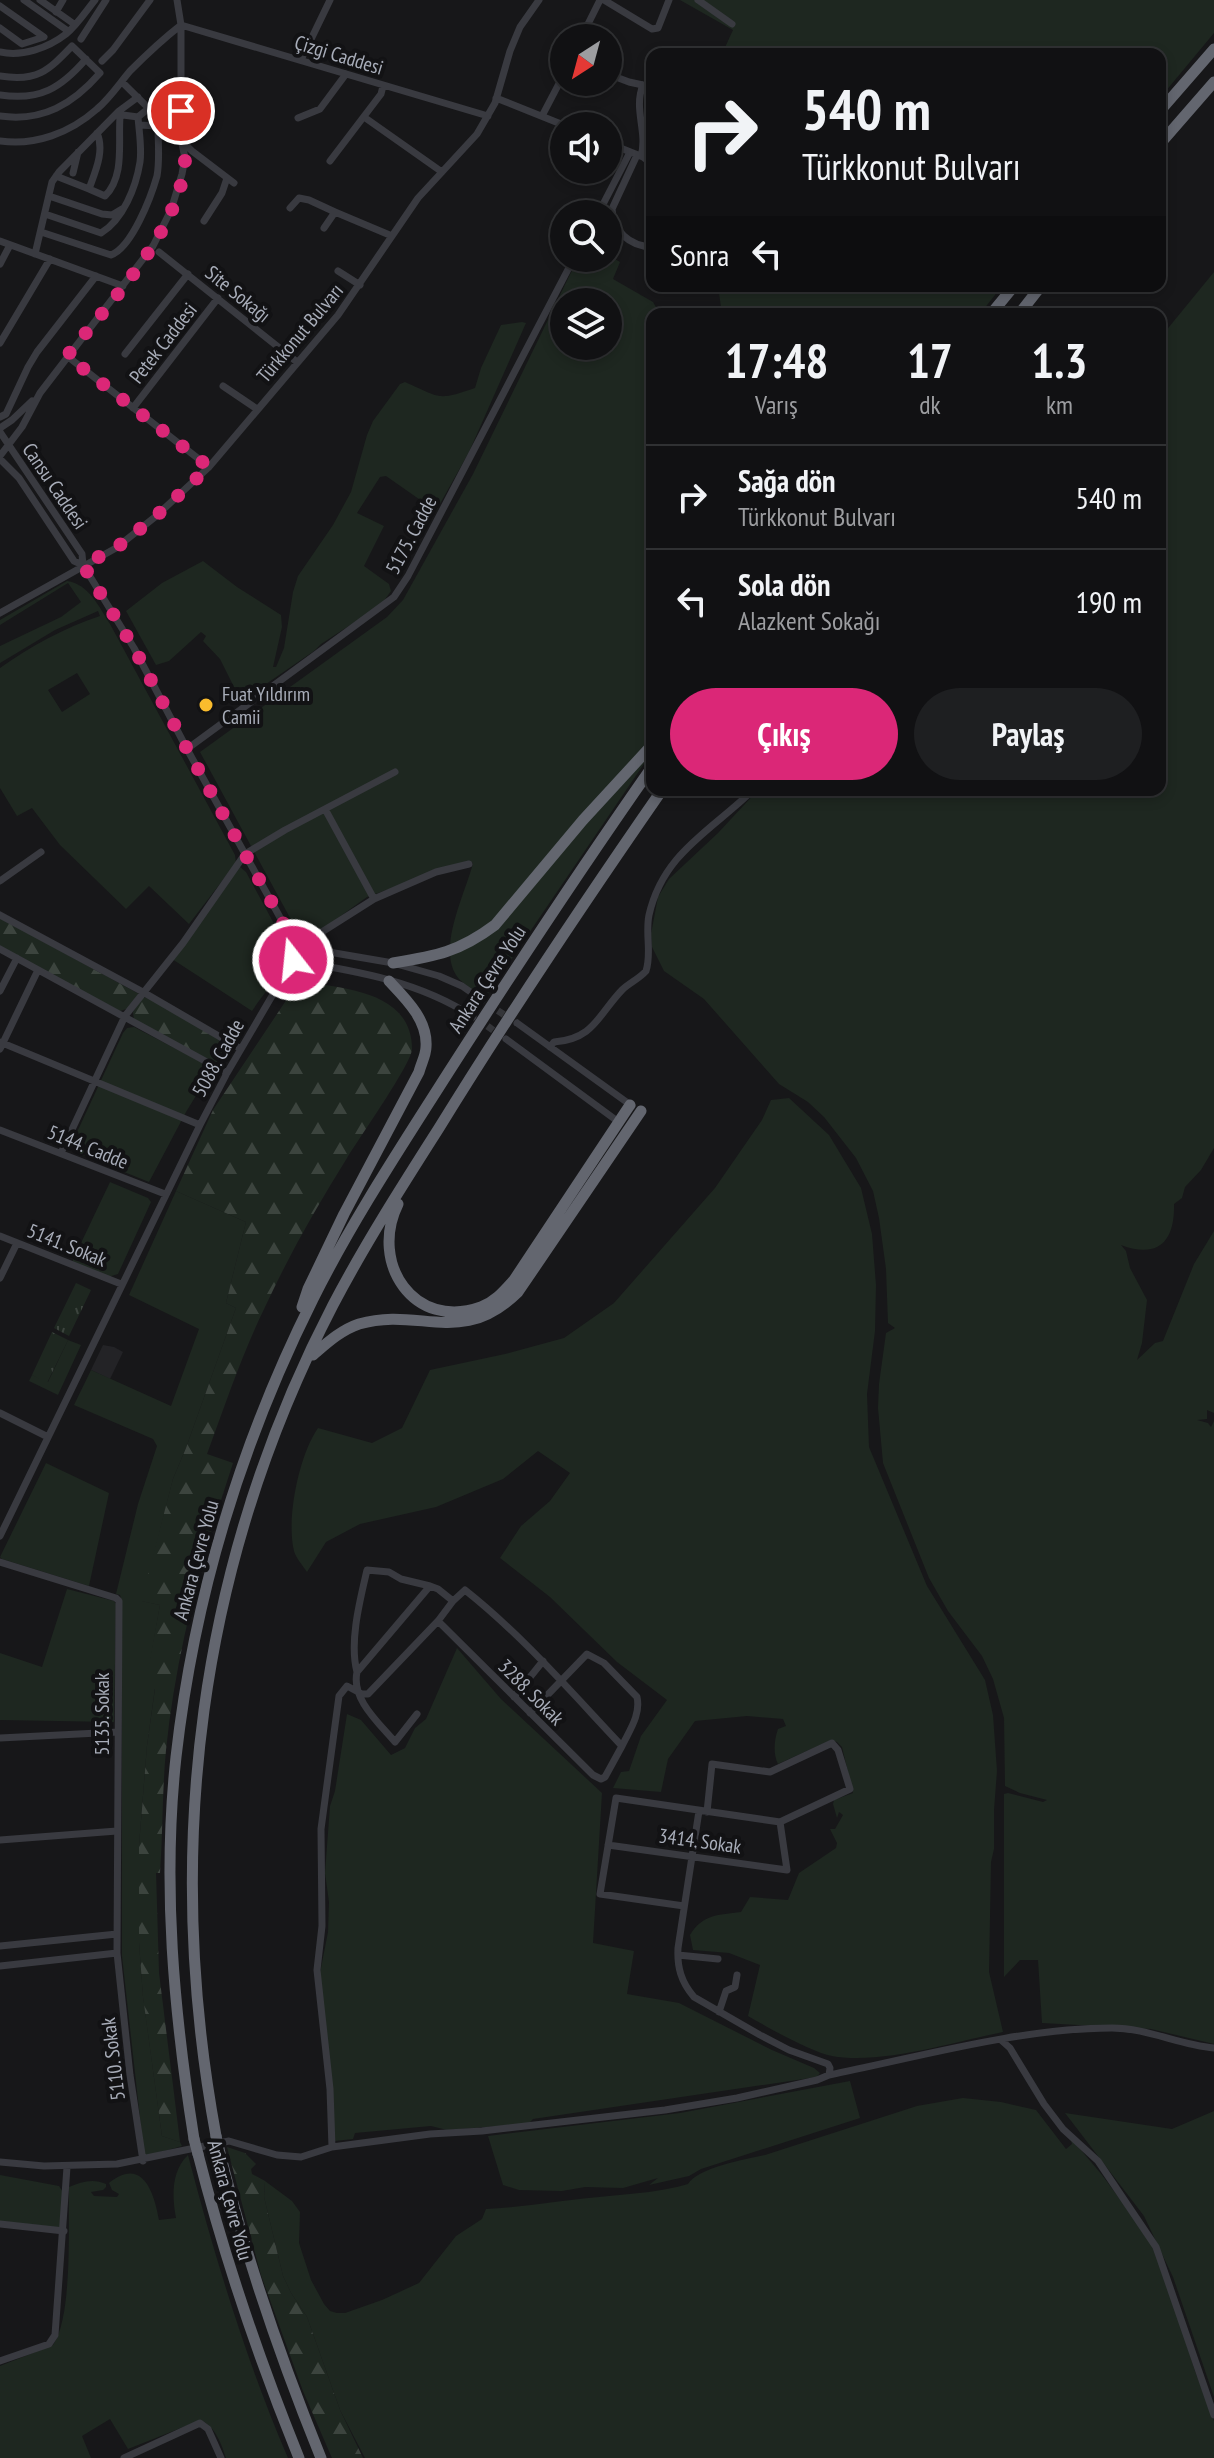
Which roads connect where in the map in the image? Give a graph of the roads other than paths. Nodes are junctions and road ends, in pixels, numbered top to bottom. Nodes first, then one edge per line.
1 (24, 0) edge
2 (40, 0) edge
3 (63, 0) edge
4 (95, 0) edge
5 (106, 0) edge
6 (150, 0) edge
7 (177, 0) edge
8 (330, 0) edge
9 (539, 0) edge
10 (602, 0) edge
11 (669, 0) edge
12 (698, 0) edge
13 (0, 6) edge
14 (56, 12) junction
15 (74, 24) junction
16 (589, 24) edge
17 (732, 24) dead end
18 (181, 25) junction
19 (0, 28) edge
20 (68, 31) junction
21 (81, 39) dead end
22 (1214, 49) edge
23 (1, 55) edge
24 (86, 59) junction
25 (301, 60) junction
26 (102, 61) dead end
27 (346, 74) junction
28 (0, 76) edge
29 (622, 78) edge
30 (122, 82) junction
31 (1214, 82) edge
32 (643, 85) junction
33 (383, 86) junction
34 (646, 86) edge
35 (0, 95) edge
36 (552, 96) edge
37 (138, 97) junction
38 (496, 98) junction
39 (1166, 104) edge
40 (0, 116) edge
41 (142, 116) junction
42 (488, 116) junction
43 (542, 116) junction
44 (364, 117) junction
45 (298, 118) dead end
46 (550, 119) edge
47 (97, 133) junction
48 (1166, 137) edge
49 (181, 139) junction
50 (0, 141) edge
51 (622, 148) edge
52 (78, 152) junction
53 (636, 154) junction
54 (646, 160) edge
55 (330, 161) dead end
56 (442, 172) junction
57 (73, 173) dead end
58 (56, 176) junction
59 (89, 189) junction
60 (49, 196) junction
61 (607, 200) edge
62 (290, 208) dead end
63 (123, 209) junction
64 (335, 212) junction
65 (45, 214) junction
66 (204, 221) dead end
67 (324, 228) dead end
68 (41, 232) junction
69 (392, 236) junction
70 (0, 241) edge
71 (10, 245) junction
72 (646, 247) edge
73 (159, 252) dead end
74 (35, 254) junction
75 (50, 259) junction
76 (0, 264) edge
77 (338, 271) dead end
78 (567, 272) edge
79 (188, 274) junction
80 (96, 276) junction
81 (360, 285) junction
82 (123, 286) junction
83 (1009, 292) edge
84 (1036, 292) edge
85 (218, 298) junction
86 (996, 308) edge
87 (1024, 308) edge
88 (0, 343) edge
89 (125, 354) dead end
90 (67, 356) junction
91 (297, 362) junction
92 (223, 386) dead end
93 (40, 393) junction
94 (133, 408) junction
95 (257, 409) junction
96 (0, 417) edge
97 (0, 430) edge
98 (8, 446) junction
99 (0, 457) edge
100 (209, 467) junction
101 (83, 565) junction
102 (0, 613) edge
103 (187, 749) junction
104 (646, 752) edge
105 (395, 772) dead end
106 (646, 776) edge
107 (658, 796) edge
108 (747, 796) edge
109 (325, 809) junction
110 (41, 852) dead end
111 (245, 854) junction
112 (469, 864) dead end
113 (0, 881) edge
114 (374, 899) junction
115 (0, 915) edge
116 (0, 949) edge
117 (295, 949) junction
118 (17, 958) junction
119 (293, 960) junction
120 (393, 963) junction
121 (38, 970) junction
122 (389, 981) junction
123 (0, 991) edge
124 (143, 992) junction
125 (482, 1000) tunnel mouth
126 (125, 1016) junction
127 (473, 1017) tunnel mouth
128 (517, 1023) tunnel mouth
129 (506, 1039) tunnel mouth
130 (1, 1044) edge
131 (550, 1047) junction
132 (241, 1049) junction
133 (227, 1073) junction
134 (96, 1080) junction
135 (630, 1105) junction
136 (641, 1111) joint
137 (618, 1121) junction
138 (200, 1125) junction
139 (0, 1130) edge
140 (630, 1130) junction
141 (428, 1145) junction
142 (61, 1153) junction
143 (165, 1194) junction
144 (0, 1236) edge
145 (17, 1243) junction
146 (0, 1278) edge
147 (121, 1284) junction
148 (287, 1354) junction
149 (309, 1358) junction
150 (0, 1413) edge
151 (48, 1437) junction
152 (0, 1536) edge
153 (0, 1562) edge
154 (430, 1586) junction
155 (453, 1601) junction
156 (438, 1621) junction
157 (543, 1661) junction
158 (357, 1672) junction
159 (561, 1681) junction
160 (357, 1691) junction
161 (514, 1697) junction
162 (530, 1713) junction
163 (417, 1714) dead end
164 (118, 1732) junction
165 (0, 1738) edge
166 (622, 1746) junction
167 (703, 1811) junction
168 (780, 1822) junction
169 (117, 1831) junction
170 (0, 1840) edge
171 (608, 1845) junction
172 (692, 1856) junction
173 (683, 1909) junction
174 (117, 1934) junction
175 (0, 1946) edge
176 (117, 1953) junction
177 (678, 1955) junction
178 (718, 1959) dead end
179 (0, 1966) edge
180 (737, 1975) dead end
181 (719, 2012) junction
182 (1001, 2040) junction
183 (1214, 2048) edge
184 (829, 2075) junction
185 (193, 2147) junction
186 (332, 2147) junction
187 (143, 2161) junction
188 (0, 2162) edge
189 (67, 2167) junction
190 (0, 2224) edge
191 (64, 2231) junction
192 (0, 2361) edge
193 (1214, 2415) edge
194 (124, 2458) edge
195 (221, 2458) edge
196 (299, 2458) edge
197 (321, 2458) edge

1 - 20 street
2 - 14 street
3 - 14 street
4 - 15 street
5 - 21 street
6 - 26 street
7 - 18 street
8 - 25 street
9 - 38 street, Türkkonut Bulvarı
10 - 11 street
10 - 16 street
12 - 17 street
13 - 19 street
14 - 15 street
15 - 20 street
18 - 25 street, Çizgi Caddesi
18 - 30 street
18 - 49 street
20 - 23 street
22 - 39 highway
24 - 28 street
24 - 35 street
24 - 40 street
25 - 27 street, Çizgi Caddesi
27 - 33 street, Çizgi Caddesi
27 - 45 street
29 - 32 street
30 - 37 street
30 - 50 street
31 - 48 highway
32 - 34 street
32 - 53 street
33 - 42 street, Çizgi Caddesi
33 - 44 street
36 - 43 street
37 - 41 street
37 - 47 street
38 - 42 street, Türkkonut Bulvarı
38 - 43 street
41 - 49 street
41 - 59 street
41 - 63 street
41 - 68 street
42 - 56 street, Türkkonut Bulvarı
43 - 46 street
44 - 55 street
44 - 56 street
47 - 52 street
47 - 59 street
49 - 66 street
49 - 82 street
51 - 53 street
52 - 57 street
52 - 58 street
53 - 54 street
53 - 61 street
53 - 72 street
56 - 69 street, Türkkonut Bulvarı
58 - 59 street
58 - 60 street
60 - 63 street
60 - 65 street
62 - 64 street
63 - 65 street
64 - 67 street
64 - 69 street
65 - 68 street
68 - 74 street
69 - 81 street, Türkkonut Bulvarı
70 - 71 street
71 - 74 street
71 - 76 street
73 - 79 street, Site Sokağı
74 - 75 street
75 - 80 street
75 - 88 street
77 - 81 street
78 - 103 street, 5175. Cadde
79 - 85 street, Site Sokağı
79 - 89 street
80 - 82 street
80 - 96 street
81 - 91 street, Türkkonut Bulvarı
82 - 90 street
83 - 86 highway
84 - 87 highway
85 - 91 street, Site Sokağı
85 - 94 street, Petek Caddesi
90 - 93 street
90 - 94 street
91 - 95 street, Türkkonut Bulvarı
92 - 95 street
93 - 97 street
93 - 98 street
94 - 100 street
95 - 100 street, Türkkonut Bulvarı
97 - 98 street, Cansu Caddesi
98 - 99 street
98 - 101 street, Cansu Caddesi
99 - 101 street, Cansu Caddesi
100 - 101 street, Türkkonut Bulvarı
101 - 102 street, Türkkonut Bulvarı
101 - 103 street
103 - 111 street
104 - 120 highway
105 - 109 street
106 - 148 highway, Ankara Çevre Yolu
107 - 141 highway, Ankara Çevre Yolu
108 - 131 street
109 - 111 street
109 - 114 street
110 - 113 street
111 - 117 street
111 - 124 street
112 - 114 street
114 - 117 street
115 - 124 street
116 - 118 street
117 - 119 street, 5088. Cadde
118 - 121 street
118 - 123 street
119 - 120 street
119 - 122 street
119 - 132 street, 5088. Cadde
120 - 125 street
121 - 126 street
121 - 130 street
122 - 127 street
122 - 148 highway
124 - 126 street
124 - 132 street
126 - 133 street
126 - 134 street
128 - 131 street
129 - 137 street
130 - 134 street
131 - 135 street
132 - 133 street, 5088. Cadde
133 - 138 street, 5088. Cadde
134 - 138 street
134 - 142 street
135 - 136 street
135 - 137 highway
136 - 140 highway
137 - 140 street
137 - 141 highway
138 - 143 street, 5088. Cadde
139 - 142 street, 5144. Cadde
140 - 149 highway
141 - 149 highway, Ankara Çevre Yolu
142 - 143 street, 5144. Cadde
143 - 147 street, 5088. Cadde
144 - 145 street, 5141. Sokak
145 - 146 street
145 - 147 street, 5141. Sokak
147 - 151 street, 5088. Cadde
148 - 185 highway, Ankara Çevre Yolu
149 - 197 highway, Ankara Çevre Yolu, bridge
150 - 151 street
151 - 152 street, 5088. Cadde
153 - 164 street, 5135. Sokak
154 - 155 street
154 - 158 street
154 - 158 street
155 - 156 street
155 - 157 street
156 - 160 street
156 - 161 street, 3288. Sokak
157 - 159 street
157 - 161 street
158 - 160 street
159 - 162 street
159 - 166 street
159 - 166 street
160 - 163 street
160 - 186 street
161 - 162 street, 3288. Sokak
162 - 166 street, 3288. Sokak
164 - 165 street
164 - 169 street, 5135. Sokak
167 - 168 street
167 - 168 street
167 - 171 street
167 - 172 street
168 - 172 street, 3414. Sokak
169 - 170 street
169 - 174 street, 5135. Sokak
171 - 172 street, 3414. Sokak
171 - 173 street
172 - 173 street
173 - 177 street
174 - 175 street
174 - 176 street, 5135. Sokak
176 - 179 street
176 - 187 street, 5110. Sokak
177 - 178 street
177 - 181 street
180 - 181 street
181 - 184 street
182 - 183 street
182 - 184 street
182 - 193 street
184 - 186 street
185 - 186 street
185 - 187 street
185 - 196 highway, Ankara Çevre Yolu
187 - 189 street
188 - 189 street
189 - 191 street
190 - 191 street
191 - 192 street
194 - 195 street

